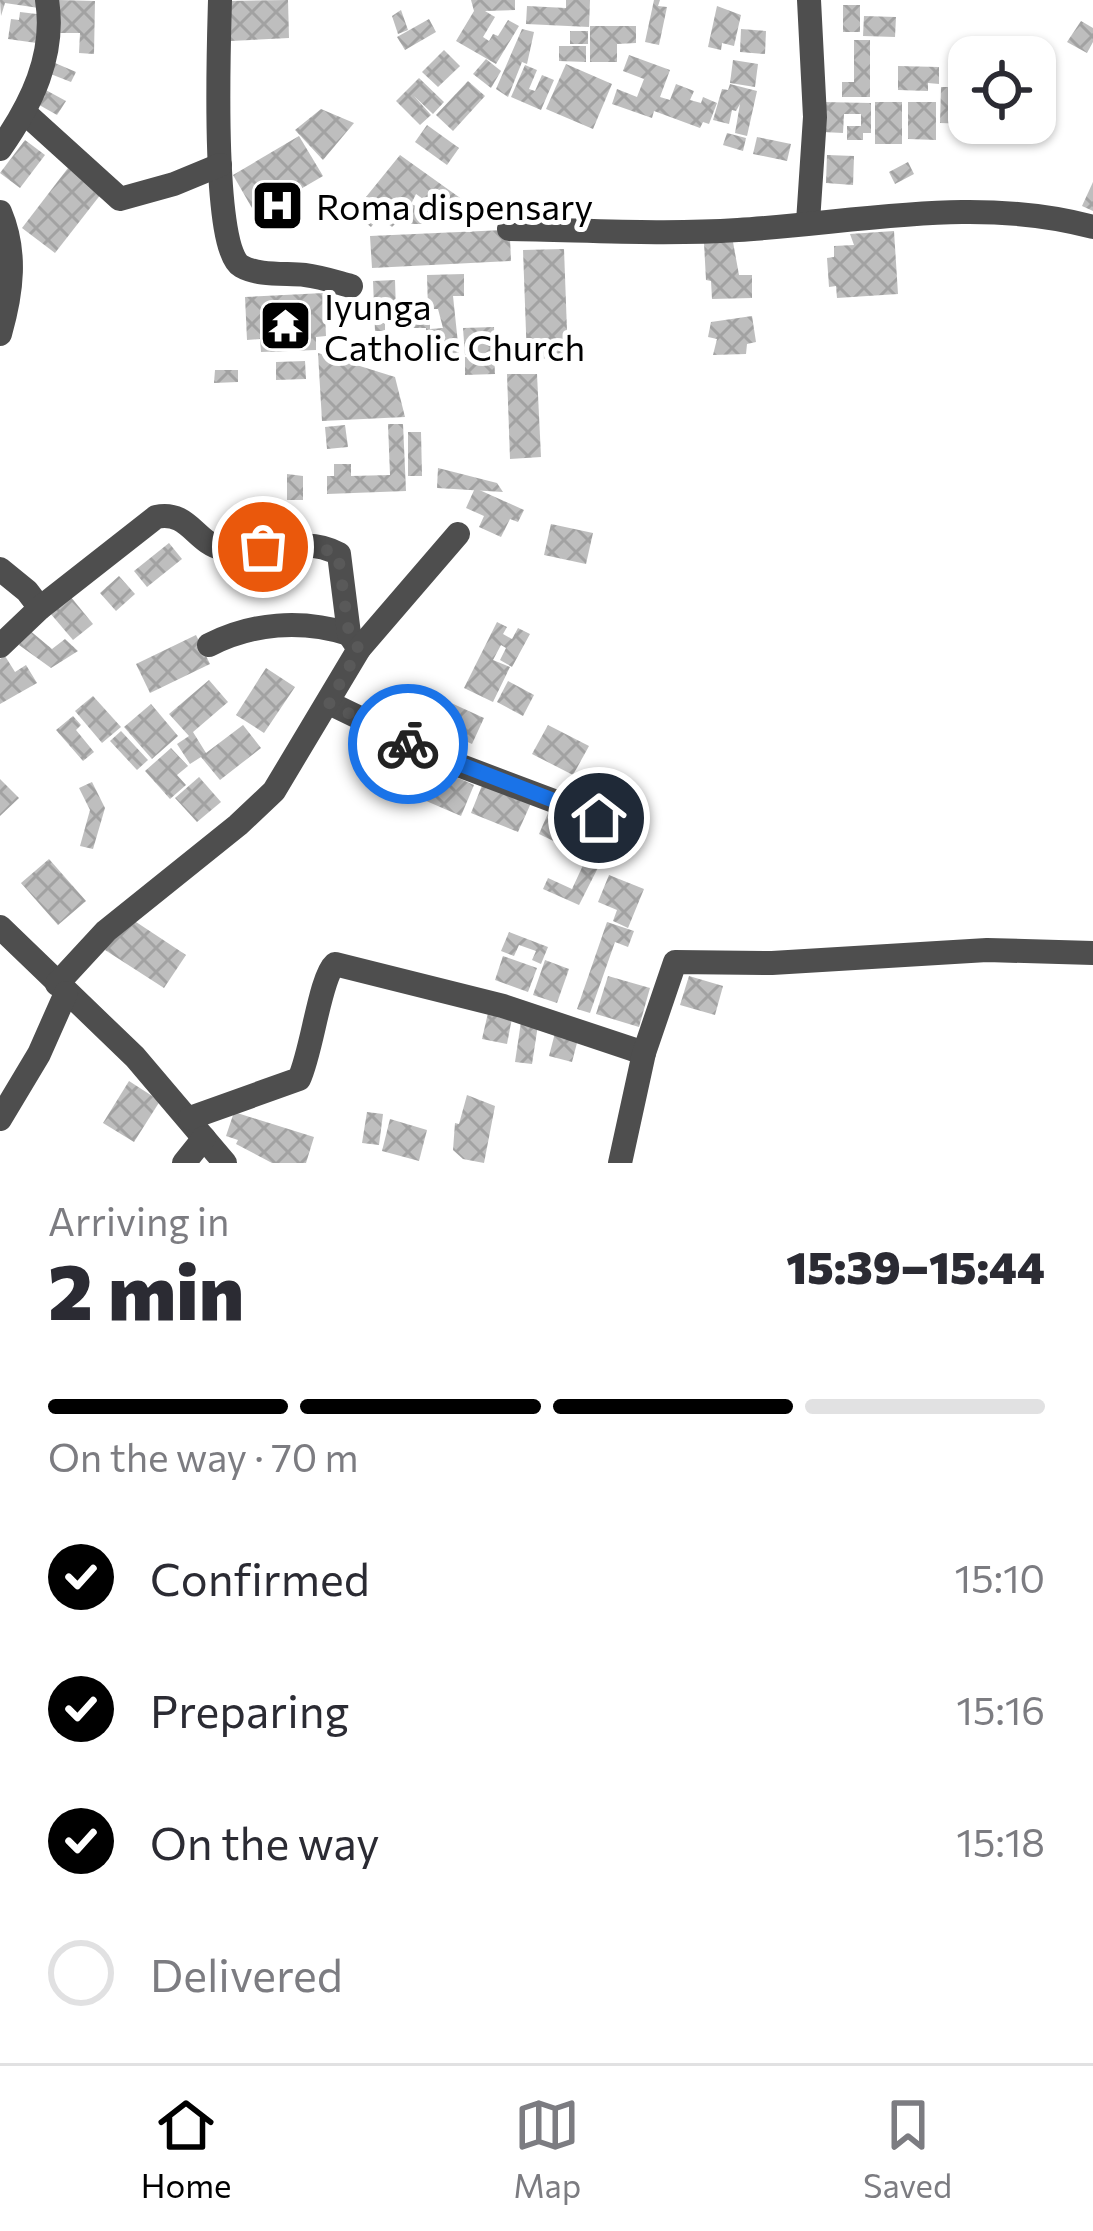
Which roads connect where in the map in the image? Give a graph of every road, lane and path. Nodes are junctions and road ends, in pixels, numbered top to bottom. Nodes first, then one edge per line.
1 (47, 0) edge
2 (220, 0) edge
3 (809, 0) edge
4 (25, 113) junction
5 (0, 149) edge
6 (220, 165) junction
7 (0, 212) edge
8 (808, 222) junction
9 (1093, 227) edge
10 (509, 229) dead end
11 (351, 286) dead end
12 (0, 334) edge
13 (458, 534) dead end
14 (0, 569) edge
15 (40, 608) junction
16 (354, 641) junction
17 (209, 645) dead end
18 (0, 646) edge
19 (329, 703) junction
20 (599, 818) dead end
21 (0, 926) edge
22 (1093, 953) edge
23 (62, 988) junction
24 (644, 1053) junction
25 (0, 1119) edge
26 (197, 1128) junction
27 (184, 1163) edge
28 (225, 1163) edge
29 (620, 1163) edge

1 - 4 street
2 - 6 street
3 - 8 street
4 - 5 street
4 - 6 street
6 - 11 street
7 - 12 street
8 - 9 street
8 - 10 street
13 - 16 street
14 - 15 street
15 - 16 street
15 - 18 street
16 - 17 street
16 - 19 street
19 - 20 street
19 - 23 street
21 - 23 street
22 - 24 street
23 - 25 street
23 - 26 street
24 - 26 street
24 - 29 street
26 - 27 street
26 - 28 street

